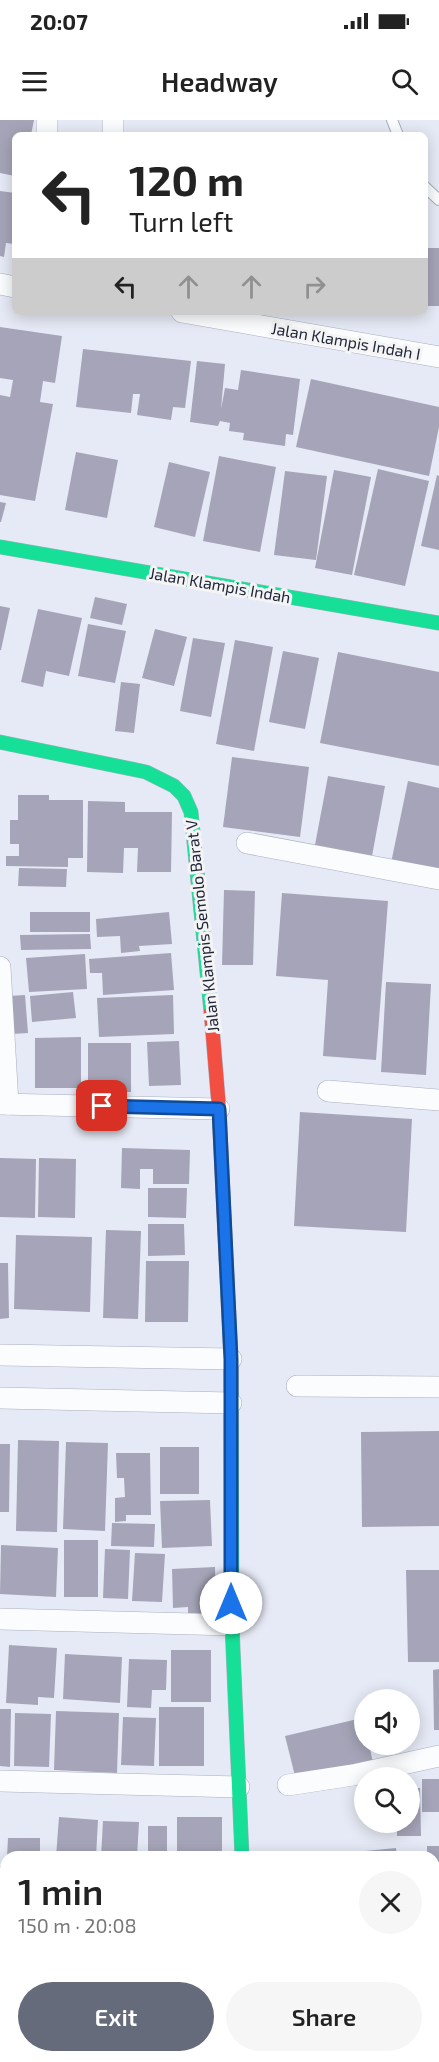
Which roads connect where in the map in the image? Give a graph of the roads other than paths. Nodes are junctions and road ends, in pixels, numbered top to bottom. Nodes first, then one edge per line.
1 (428, 190) edge
2 (439, 200) edge
3 (200, 315) edge
4 (439, 357) edge
5 (0, 547) edge
6 (439, 623) edge
7 (0, 742) edge
8 (247, 843) dead end
9 (439, 879) edge
10 (0, 967) edge
11 (328, 1091) dead end
12 (439, 1100) edge
13 (4, 1104) edge
14 (219, 1109) junction
15 (0, 1355) edge
16 (231, 1359) junction
17 (297, 1386) dead end
18 (439, 1387) edge
19 (0, 1398) edge
20 (231, 1403) junction
21 (0, 1619) edge
22 (232, 1625) junction
23 (439, 1756) edge
24 (0, 1781) edge
25 (288, 1785) dead end
26 (239, 1787) junction
27 (242, 1851) edge

1 - 2 lane
3 - 4 street, Jalan Klampis Indah I
5 - 6 street, Jalan Klampis Indah
7 - 14 street, Jalan Klampis Semolo Barat V
8 - 9 street
10 - 13 street
11 - 12 street
13 - 14 street
14 - 16 street, Jalan Klampis Semolo Barat V
15 - 16 street
16 - 20 street, Jalan Klampis Semolo Barat V
17 - 18 street
19 - 20 street
20 - 22 street, Jalan Klampis Semolo Barat V
21 - 22 street
22 - 26 street, Jalan Klampis Semolo Barat V
23 - 25 street
24 - 26 street
26 - 27 street, Jalan Klampis Semolo Barat V

